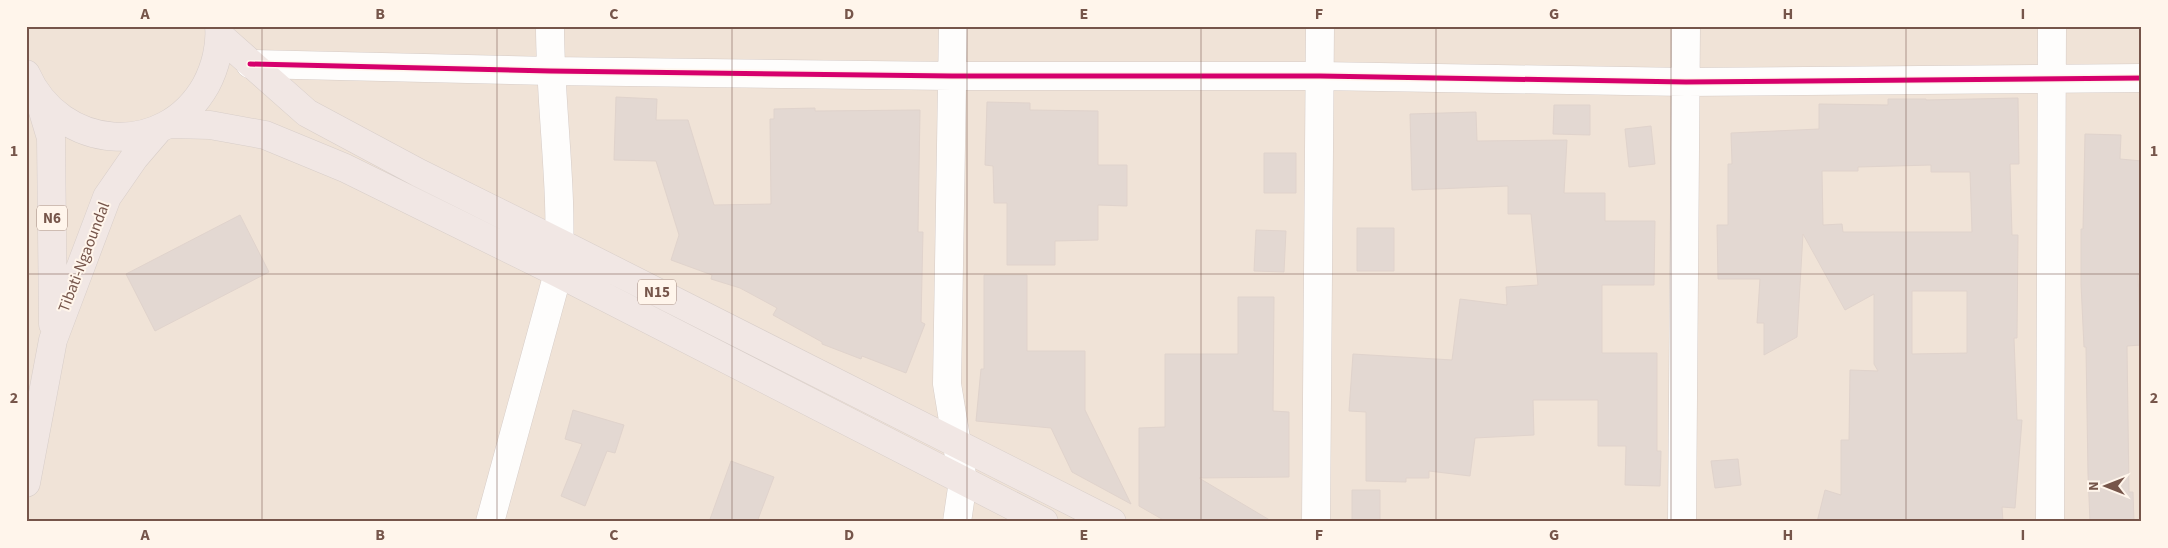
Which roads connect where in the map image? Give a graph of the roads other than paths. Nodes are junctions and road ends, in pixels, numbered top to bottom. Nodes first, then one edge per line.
1 (550, 26) edge
2 (953, 26) edge
3 (1320, 26) edge
4 (1686, 26) edge
5 (2052, 26) edge
6 (219, 31) edge
7 (250, 64) junction
8 (550, 71) junction
9 (26, 74) edge
10 (952, 76) junction
11 (1320, 76) junction
12 (2142, 78) edge
13 (2052, 79) junction
14 (1686, 82) junction
15 (39, 98) junction
16 (165, 127) junction
17 (560, 242) junction
18 (558, 273) junction
19 (53, 340) junction
20 (955, 442) junction
21 (963, 481) junction
22 (26, 483) edge
23 (490, 522) edge
24 (957, 522) edge
25 (1044, 522) edge
26 (1112, 522) edge
27 (1316, 522) edge
28 (1682, 522) edge
29 (2050, 522) edge

1 - 8 street
2 - 10 street
3 - 11 street
4 - 14 street
5 - 13 street
6 - 7 highway, N15
6 - 16 highway, Tibati-Ngaoundal / N6
7 - 8 street
7 - 17 highway, N15
8 - 10 street
8 - 17 street
9 - 15 highway, Tibati-Ngaoundal / N6
10 - 11 street
10 - 20 street
11 - 14 street
11 - 27 street
12 - 13 street
13 - 14 street
13 - 29 street
14 - 28 street
15 - 16 highway, Tibati-Ngaoundal / N6
15 - 19 highway, Tibati-Ngaoundal / N6
16 - 18 highway, N15
16 - 19 highway, Tibati-Ngaoundal / N6
17 - 18 street
17 - 20 highway, N15
18 - 21 highway, N15
18 - 23 street
19 - 22 highway, Tibati-Ngaoundal / N6
20 - 21 street
20 - 26 highway, N15
21 - 24 street
21 - 25 highway, N15

